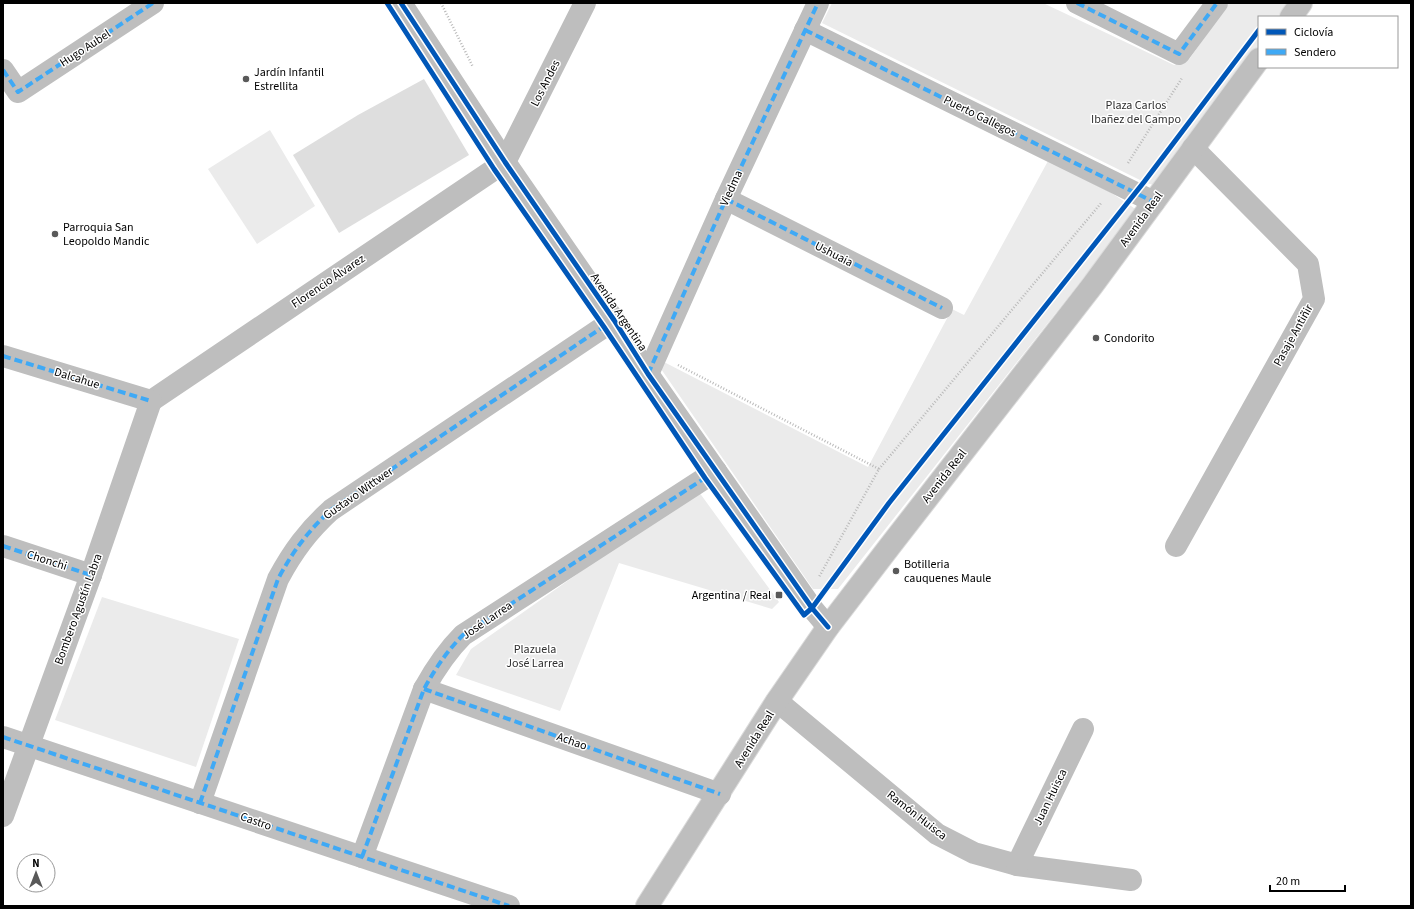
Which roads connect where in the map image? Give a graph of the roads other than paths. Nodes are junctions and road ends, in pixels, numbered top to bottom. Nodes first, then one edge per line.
1 (153, 3) edge
2 (401, 3) edge
3 (585, 3) edge
4 (818, 3) edge
5 (1077, 3) edge
6 (1217, 3) edge
7 (1301, 3) edge
8 (1292, 16) edge
9 (805, 30) junction
10 (1258, 60) edge
11 (3, 70) edge
12 (1193, 148) junction
13 (505, 162) junction
14 (726, 199) junction
15 (1154, 202) junction
16 (942, 308) dead end
17 (614, 320) junction
18 (3, 356) edge
19 (648, 374) junction
20 (151, 401) junction
21 (716, 471) junction
22 (3, 546) edge
23 (1176, 546) dead end
24 (90, 574) junction
25 (828, 627) junction
26 (424, 689) junction
27 (777, 701) junction
28 (1083, 729) dead end
29 (3, 737) edge
30 (28, 746) junction
31 (720, 794) junction
32 (200, 803) junction
33 (3, 816) edge
34 (362, 857) junction
35 (1017, 865) junction
36 (1131, 880) dead end
37 (509, 906) edge
38 (647, 906) edge

1 - 11 street, Hugo Aubel
2 - 13 street, Avenida Argentina
3 - 13 street, Los Andes
4 - 9 street, Viedma
5 - 6 street
7 - 8 street
9 - 14 street, Viedma
9 - 15 street, Puerto Gallegos
10 - 12 street, Avenida Real
12 - 15 street, Avenida Real
12 - 23 street, Pasaje Antiñir
13 - 17 street, Avenida Argentina
13 - 20 street, Florencio Álvarez
14 - 16 street, Ushuaia
14 - 19 street, Viedma
15 - 25 street, Avenida Real
17 - 19 street, Avenida Argentina
17 - 32 street, Gustavo Wittwer
18 - 20 street, Dalcahue
19 - 21 street, Avenida Argentina
20 - 24 street, Bombero Agustín Labra
21 - 25 street, Avenida Argentina
21 - 26 street, José Larrea
22 - 24 street, Chonchi
24 - 30 street, Bombero Agustín Labra
25 - 27 street, Avenida Real
26 - 31 street, Achao
26 - 34 street, José Larrea
27 - 31 street, Avenida Real
27 - 35 street, Ramón Huisca
28 - 35 street, Juan Huisca
29 - 30 street, Castro
30 - 32 street, Castro
30 - 33 street, Bombero Agustín Labra
31 - 38 street, Avenida Real
32 - 34 street, Castro
34 - 37 street, Castro
35 - 36 street, Ramón Huisca

